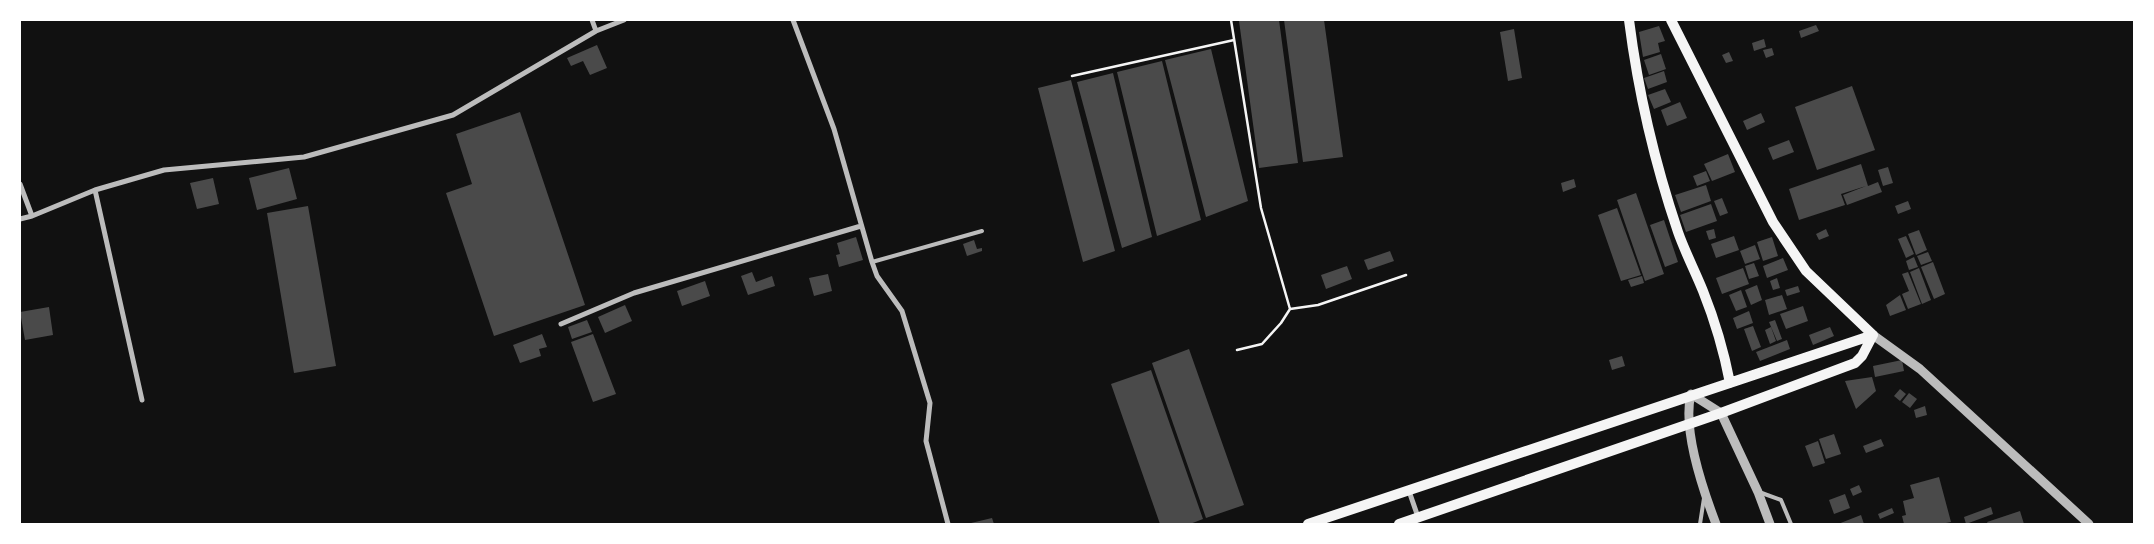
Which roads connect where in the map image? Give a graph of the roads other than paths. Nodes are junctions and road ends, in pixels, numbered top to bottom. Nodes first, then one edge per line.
1 (592, 20) edge
2 (624, 20) edge
3 (793, 20) edge
4 (1628, 20) edge
5 (1671, 20) edge
6 (596, 32) junction
7 (20, 184) edge
8 (94, 190) junction
9 (32, 216) junction
10 (20, 219) edge
11 (861, 226) junction
12 (982, 231) dead end
13 (872, 262) junction
14 (561, 324) dead end
15 (1873, 334) junction
16 (1730, 383) junction
17 (1692, 394) junction
18 (142, 400) dead end
19 (1721, 413) junction
20 (1688, 423) junction
21 (1408, 490) junction
22 (1758, 492) junction
23 (1704, 494) junction
24 (1420, 521) edge
25 (948, 524) edge
26 (1308, 524) edge
27 (1398, 524) edge
28 (1700, 524) edge
29 (1716, 524) edge
30 (1770, 524) edge
31 (1791, 524) edge
32 (2089, 524) edge

1 - 6 street
2 - 6 street
3 - 11 street
4 - 16 main road
5 - 15 main road
6 - 8 street
7 - 9 street
8 - 9 street
8 - 18 street
9 - 10 street
11 - 13 street
11 - 14 street
12 - 13 lane
13 - 25 street
15 - 16 main road
15 - 19 main road
15 - 32 street
16 - 17 main road
17 - 19 street
17 - 20 street
17 - 21 main road
19 - 20 main road
19 - 22 street
20 - 23 street
20 - 24 main road
21 - 24 street
21 - 26 main road
22 - 30 street
22 - 31 lane
23 - 28 lane
23 - 29 street
24 - 27 main road

